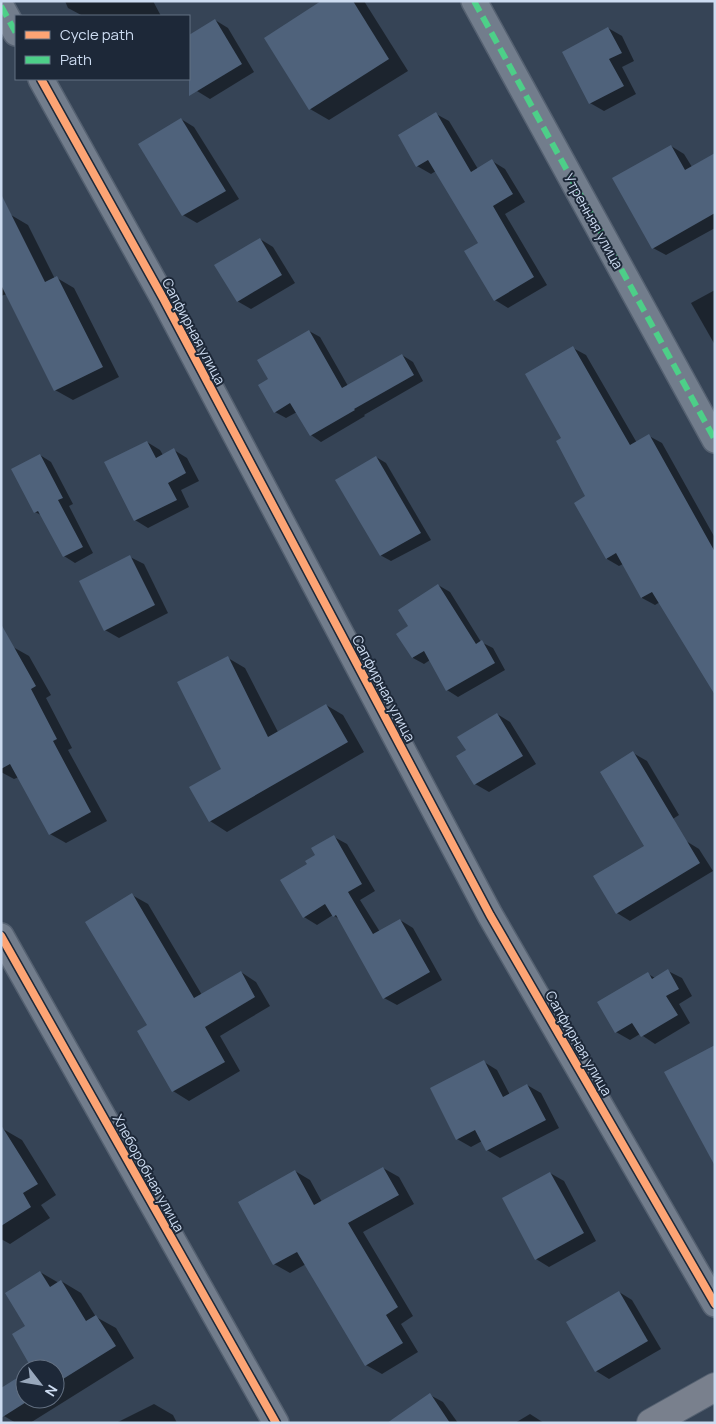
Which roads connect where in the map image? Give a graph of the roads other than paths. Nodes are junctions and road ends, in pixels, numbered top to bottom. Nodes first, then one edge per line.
1 (474, 1) edge
2 (1, 6) edge
3 (15, 31) edge
4 (43, 80) edge
5 (715, 440) edge
6 (1, 936) edge
7 (715, 1304) edge
8 (715, 1387) edge
9 (276, 1423) edge
10 (651, 1423) edge

1 - 5 street, Утренняя улица
2 - 3 street
4 - 7 street, Сапфирная улица
6 - 9 street, Хлеборобная улица
8 - 10 street

